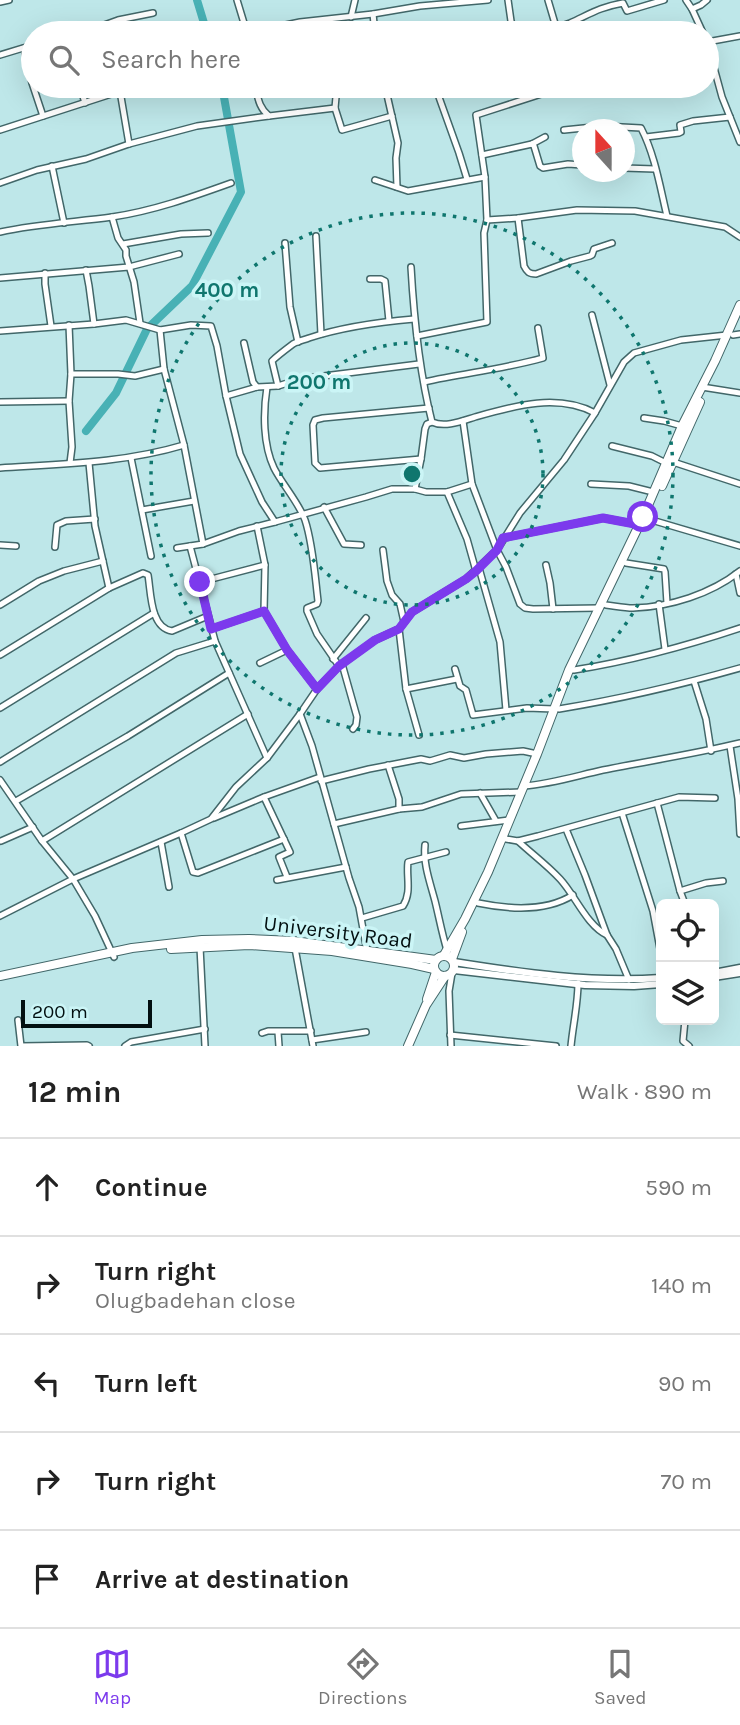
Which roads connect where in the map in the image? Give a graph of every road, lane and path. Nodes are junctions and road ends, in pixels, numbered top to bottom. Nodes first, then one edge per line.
1 (9, 0) edge
2 (237, 0) edge
3 (488, 0) edge
4 (508, 0) edge
5 (548, 0) edge
6 (595, 0) edge
7 (664, 0) edge
8 (686, 0) edge
9 (707, 0) edge
10 (355, 1) edge
11 (623, 1) edge
12 (0, 2) edge
13 (598, 8) junction
14 (692, 9) junction
15 (153, 13) dead end
16 (373, 14) junction
17 (363, 15) junction
18 (351, 17) junction
19 (115, 21) edge
20 (243, 21) edge
21 (310, 21) edge
22 (374, 21) edge
23 (511, 21) edge
24 (554, 21) edge
25 (572, 21) edge
26 (698, 21) edge
27 (740, 36) edge
28 (719, 40) edge
29 (21, 49) edge
30 (0, 55) edge
31 (719, 83) edge
32 (37, 98) edge
33 (84, 98) edge
34 (100, 98) edge
35 (121, 98) edge
36 (258, 98) edge
37 (336, 98) edge
38 (387, 98) edge
39 (439, 98) edge
40 (528, 98) edge
41 (85, 103) junction
42 (335, 108) junction
43 (43, 116) junction
44 (269, 116) junction
45 (391, 116) junction
46 (730, 117) junction
47 (0, 130) edge
48 (564, 130) dead end
49 (545, 137) dead end
50 (646, 137) junction
51 (740, 142) edge
52 (129, 144) junction
53 (532, 144) junction
54 (482, 155) junction
55 (572, 164) edge
56 (52, 166) junction
57 (635, 168) edge
58 (655, 169) junction
59 (485, 177) junction
60 (467, 179) junction
61 (375, 180) dead end
62 (0, 183) edge
63 (231, 183) dead end
64 (397, 187) junction
65 (667, 216) junction
66 (112, 217) junction
67 (518, 218) junction
68 (488, 220) junction
69 (64, 223) junction
70 (0, 232) edge
71 (208, 233) dead end
72 (316, 236) dead end
73 (740, 237) edge
74 (285, 243) dead end
75 (612, 243) dead end
76 (123, 244) junction
77 (179, 254) dead end
78 (129, 267) junction
79 (411, 267) dead end
80 (86, 270) junction
81 (45, 273) junction
82 (0, 278) edge
83 (370, 279) dead end
84 (740, 305) edge
85 (592, 315) dead end
86 (740, 318) edge
87 (414, 319) junction
88 (389, 321) junction
89 (140, 323) junction
90 (94, 324) junction
91 (69, 325) junction
92 (51, 326) junction
93 (538, 328) dead end
94 (160, 330) junction
95 (0, 331) edge
96 (321, 334) junction
97 (733, 335) edge
98 (417, 336) junction
99 (298, 342) junction
100 (244, 343) dead end
101 (419, 364) junction
102 (164, 369) junction
103 (71, 374) junction
104 (424, 382) junction
105 (278, 386) junction
106 (610, 386) junction
107 (257, 387) junction
108 (267, 387) junction
109 (704, 387) junction
110 (740, 393) edge
111 (226, 396) junction
112 (69, 401) junction
113 (0, 402) edge
114 (429, 408) junction
115 (594, 413) junction
116 (643, 418) dead end
117 (463, 421) junction
118 (432, 422) junction
119 (682, 426) junction
120 (184, 446) junction
121 (612, 446) dead end
122 (131, 458) junction
123 (421, 459) junction
124 (71, 463) junction
125 (89, 463) junction
126 (669, 463) junction
127 (0, 468) edge
128 (472, 484) junction
129 (740, 484) edge
130 (591, 485) dead end
131 (415, 489) junction
132 (447, 492) junction
133 (653, 492) junction
134 (194, 501) junction
135 (324, 507) junction
136 (142, 510) junction
137 (302, 514) junction
138 (95, 519) junction
139 (643, 521) junction
140 (275, 522) junction
141 (257, 526) junction
142 (503, 538) junction
143 (203, 544) junction
144 (0, 545) edge
145 (361, 545) dead end
146 (16, 546) dead end
147 (190, 546) junction
148 (740, 546) edge
149 (55, 547) dead end
150 (177, 548) dead end
151 (383, 550) dead end
152 (497, 550) junction
153 (150, 556) dead end
154 (103, 561) junction
155 (626, 564) junction
156 (265, 565) junction
157 (546, 565) dead end
158 (477, 570) junction
159 (738, 572) edge
160 (200, 582) junction
161 (109, 588) junction
162 (740, 593) edge
163 (667, 603) junction
164 (659, 604) junction
165 (0, 606) edge
166 (602, 607) junction
167 (553, 609) junction
168 (264, 611) junction
169 (155, 613) junction
170 (208, 616) junction
171 (366, 618) dead end
172 (404, 622) junction
173 (740, 628) edge
174 (211, 629) junction
175 (399, 629) junction
176 (215, 641) junction
177 (665, 649) junction
178 (287, 650) junction
179 (0, 655) edge
180 (333, 659) junction
181 (260, 663) dead end
182 (340, 665) junction
183 (455, 668) dead end
184 (740, 668) edge
185 (572, 670) junction
186 (229, 673) junction
187 (457, 679) junction
188 (694, 681) junction
189 (317, 689) junction
190 (406, 689) junction
191 (0, 708) edge
192 (557, 709) junction
193 (506, 710) junction
194 (248, 713) junction
195 (300, 714) junction
196 (353, 729) dead end
197 (419, 735) dead end
198 (740, 743) edge
199 (730, 746) junction
200 (711, 751) junction
201 (537, 754) junction
202 (267, 758) junction
203 (0, 762) edge
204 (388, 765) junction
205 (0, 779) edge
206 (321, 779) junction
207 (524, 788) junction
208 (480, 793) junction
209 (264, 797) junction
210 (715, 799) dead end
211 (16, 802) junction
212 (657, 803) junction
213 (399, 809) junction
214 (622, 813) junction
215 (211, 819) junction
216 (509, 820) junction
217 (496, 821) junction
218 (334, 824) junction
219 (460, 826) dead end
220 (33, 827) junction
221 (566, 829) junction
222 (181, 833) junction
223 (740, 834) edge
224 (284, 839) junction
225 (506, 839) junction
226 (1, 841) edge
227 (43, 841) junction
228 (518, 841) junction
229 (161, 842) junction
230 (425, 845) dead end
231 (446, 852) dead end
232 (423, 858) junction
233 (346, 867) junction
234 (287, 877) junction
235 (73, 879) junction
236 (277, 880) dead end
237 (723, 881) dead end
238 (169, 887) dead end
239 (680, 891) junction
240 (573, 895) junction
241 (682, 899) edge
242 (478, 903) junction
243 (0, 916) edge
244 (362, 918) junction
245 (656, 927) edge
246 (607, 935) junction
247 (200, 947) junction
248 (295, 948) junction
249 (367, 951) junction
250 (113, 954) junction
251 (445, 965) junction
252 (740, 968) edge
253 (740, 973) edge
254 (719, 974) edge
255 (719, 975) edge
256 (0, 978) edge
257 (629, 980) junction
258 (578, 981) junction
259 (656, 981) edge
260 (656, 982) edge
261 (18, 1020) dead end
262 (685, 1025) edge
263 (205, 1029) junction
264 (311, 1031) junction
265 (278, 1032) junction
266 (366, 1032) dead end
267 (262, 1033) dead end
268 (450, 1035) junction
269 (313, 1043) edge
270 (89, 1046) edge
271 (125, 1046) edge
272 (205, 1046) edge
273 (279, 1046) edge
274 (408, 1046) edge
275 (450, 1046) edge
276 (556, 1046) edge
277 (570, 1046) edge
278 (689, 1046) edge

1 - 12 street
2 - 20 street
3 - 16 street
4 - 23 street
5 - 24 street
6 - 13 street
7 - 11 street
8 - 14 street
9 - 14 street
10 - 17 street
10 - 18 street
11 - 13 street
13 - 25 street
14 - 26 street
15 - 19 street
16 - 17 street
16 - 22 street
17 - 18 street
18 - 21 street
27 - 28 street
29 - 30 street
31 - 46 street
32 - 43 street
33 - 41 street
34 - 41 street
35 - 52 street
36 - 44 street
37 - 42 street
38 - 45 street
39 - 60 street
40 - 54 street
41 - 43 street
42 - 44 street
42 - 45 street
43 - 47 street
44 - 52 street
45 - 64 street
46 - 50 street
46 - 51 street
48 - 50 street
49 - 53 street
50 - 58 street
52 - 56 street
53 - 54 street
53 - 55 street
54 - 59 street
56 - 62 street
56 - 69 street
57 - 58 street
58 - 65 street
59 - 60 street
59 - 68 street
60 - 64 street
61 - 64 street
63 - 66 street
65 - 67 street
65 - 73 street
66 - 69 street
66 - 76 street
67 - 68 street
67 - 75 street
68 - 98 street
69 - 70 street
71 - 76 street
72 - 96 street
74 - 99 street
76 - 78 street
77 - 78 street
78 - 80 street
78 - 89 street
79 - 87 street
80 - 81 street
80 - 90 street
81 - 82 street
81 - 92 street
83 - 88 street
84 - 97 main road
85 - 106 street
86 - 97 main road
87 - 88 street
87 - 98 street
88 - 96 street
89 - 90 street
89 - 94 street
90 - 91 street
91 - 92 street
91 - 103 street
92 - 95 street
93 - 104 street
94 - 102 street
94 - 111 street
96 - 99 street
97 - 106 street
97 - 109 main road
98 - 101 street
99 - 105 street
100 - 107 street
101 - 104 street
101 - 105 street
102 - 103 street
102 - 120 street
103 - 112 street
104 - 114 street
105 - 108 street
106 - 115 street
107 - 108 street
107 - 111 street
108 - 137 street
109 - 110 street
109 - 119 main road
109 - 126 main road
111 - 140 street
112 - 113 street
112 - 124 street
114 - 118 street
114 - 123 street
115 - 117 street
115 - 142 street
116 - 119 street
117 - 118 street
117 - 128 street
118 - 123 street
119 - 126 main road
120 - 122 street
120 - 134 street
121 - 126 street
122 - 125 street
122 - 136 street
123 - 131 street
124 - 125 street
124 - 127 street
125 - 138 street
126 - 129 street
126 - 133 main road
126 - 139 main road
128 - 132 street
128 - 152 street
130 - 133 street
131 - 132 street
131 - 135 street
132 - 158 street
133 - 139 main road
134 - 136 street
134 - 143 street
135 - 137 street
135 - 145 street
136 - 153 street
137 - 140 street
137 - 180 street
138 - 149 street
138 - 154 street
139 - 142 street
139 - 148 street
139 - 155 main road
139 - 166 main road
140 - 141 street
141 - 143 street
141 - 156 street
142 - 152 street
143 - 147 street
144 - 146 street
147 - 150 street
147 - 160 street
151 - 172 street
152 - 158 street
152 - 167 street
154 - 161 street
154 - 165 street
155 - 163 street
155 - 166 main road
156 - 160 street
156 - 168 street
157 - 167 street
158 - 172 street
158 - 193 street
159 - 162 street
159 - 163 street
160 - 170 street
161 - 169 street
161 - 179 street
163 - 164 street
164 - 166 street
164 - 177 street
166 - 167 street
166 - 185 main road
168 - 174 street
168 - 178 street
169 - 170 street
169 - 191 street
170 - 174 street
171 - 180 street
172 - 175 street
173 - 177 street
174 - 176 street
175 - 182 street
175 - 190 street
176 - 186 street
176 - 203 street
177 - 185 street
178 - 181 street
178 - 189 street
180 - 182 street
182 - 189 street
182 - 196 street
183 - 187 street
184 - 188 street
185 - 192 main road
186 - 194 street
186 - 211 street
187 - 190 street
187 - 193 street
188 - 192 street
188 - 200 street
189 - 195 street
190 - 197 street
192 - 193 street
192 - 201 main road
192 - 207 main road
194 - 202 street
194 - 227 street
195 - 202 street
195 - 206 street
198 - 199 street
199 - 200 street
199 - 223 street
200 - 207 street
201 - 204 street
201 - 207 main road
202 - 215 street
204 - 206 street
204 - 213 street
205 - 211 street
206 - 209 street
206 - 218 street
207 - 208 street
207 - 216 main road
207 - 225 main road
208 - 213 street
208 - 217 street
209 - 215 street
209 - 224 street
210 - 212 street
211 - 220 street
212 - 214 street
212 - 239 street
213 - 218 street
214 - 221 street
214 - 245 street
215 - 222 street
216 - 217 street
216 - 251 main road
217 - 219 street
218 - 233 street
220 - 226 street
220 - 227 street
221 - 228 street
221 - 246 street
222 - 224 street
222 - 229 street
224 - 234 street
225 - 228 street
225 - 242 main road
227 - 235 street
228 - 240 street
229 - 235 street
229 - 238 street
230 - 232 street
231 - 232 street
232 - 244 street
232 - 251 street
233 - 234 street
233 - 244 street
234 - 236 street
235 - 243 street
235 - 250 street
237 - 239 street
239 - 241 street
240 - 242 street
240 - 246 street
242 - 251 main road
244 - 249 street
246 - 257 street
247 - 248 main road, University Road
247 - 250 main road, University Road
247 - 263 street
248 - 251 main road, University Road
248 - 264 street
249 - 250 main road, University Road
249 - 251 main road, University Road
250 - 256 main road, University Road
251 - 258 street
251 - 268 street
251 - 274 main road
252 - 254 street
253 - 255 street
257 - 258 street
257 - 259 street
258 - 260 street
258 - 277 street
261 - 270 street
262 - 278 street
263 - 271 street
263 - 272 street
264 - 265 street
264 - 269 street
265 - 267 street
265 - 273 street
266 - 269 street
268 - 275 street
268 - 276 street

